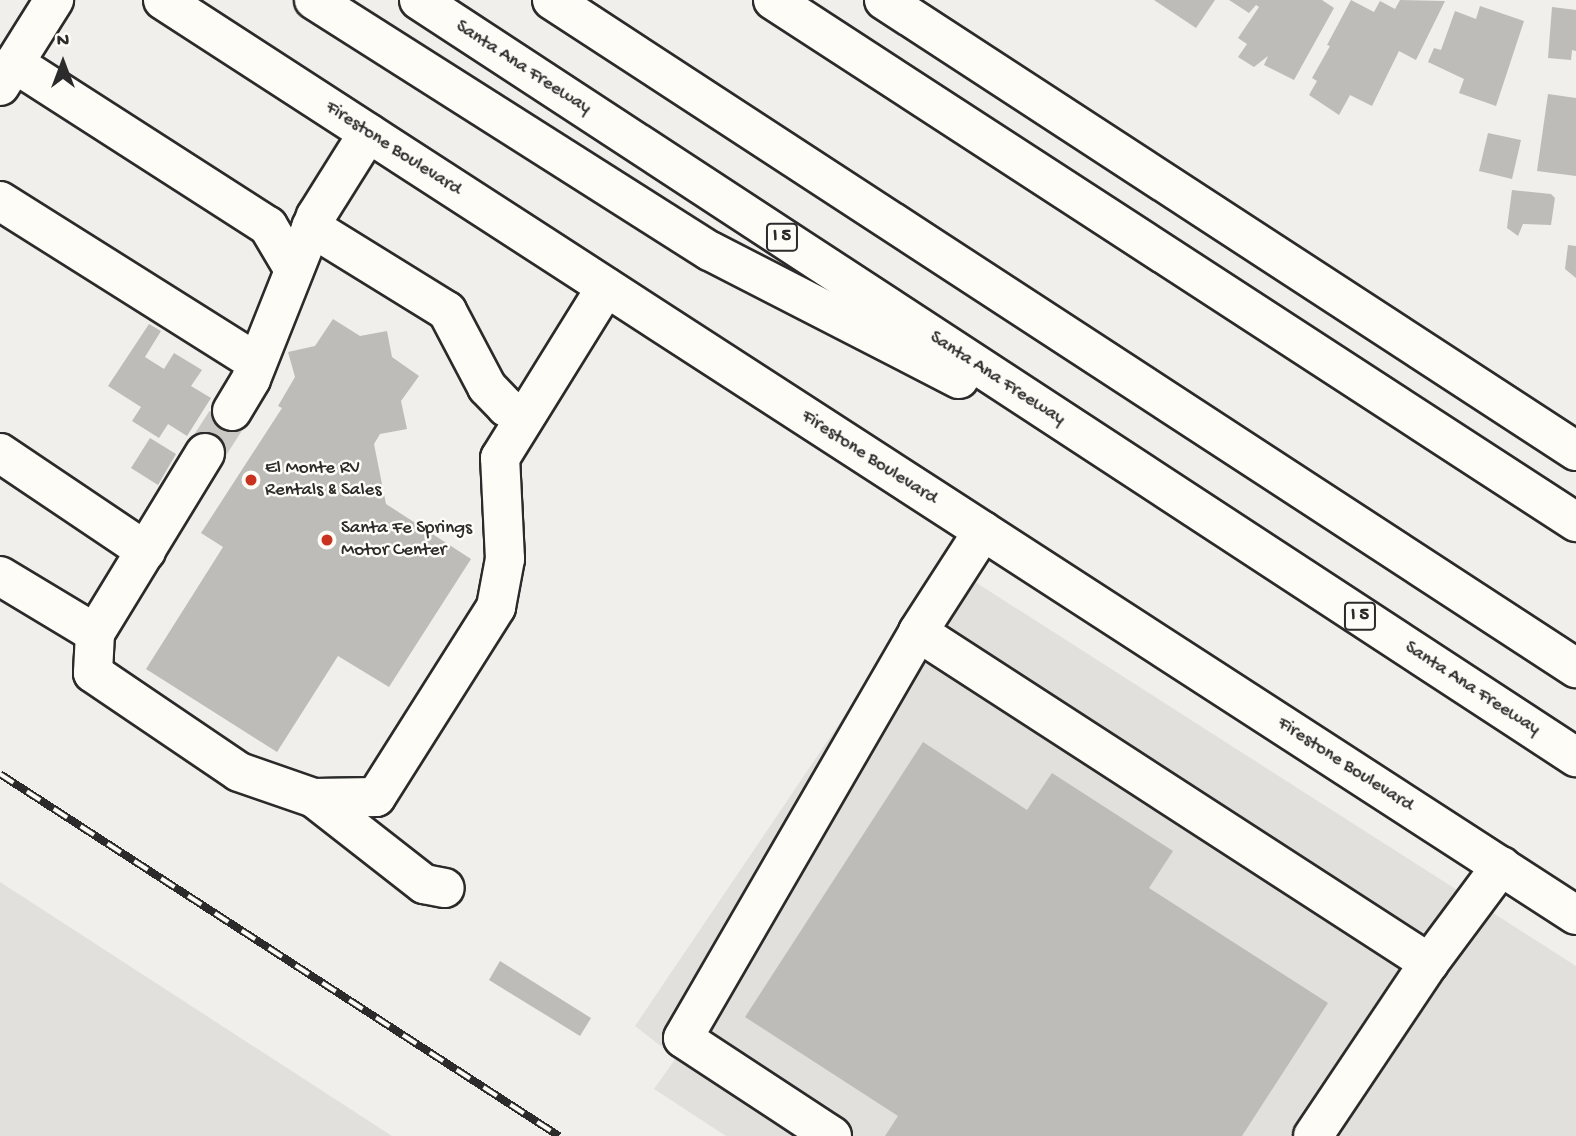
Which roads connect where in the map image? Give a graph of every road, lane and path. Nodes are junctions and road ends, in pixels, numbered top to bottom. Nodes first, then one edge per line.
1 (54, 0) edge
2 (163, 0) edge
3 (314, 0) edge
4 (419, 0) edge
5 (552, 0) edge
6 (773, 0) edge
7 (884, 0) edge
8 (910, 0) edge
9 (939, 36) junction
10 (7, 74) edge
11 (368, 133) junction
12 (0, 201) edge
13 (312, 227) junction
14 (294, 270) junction
15 (606, 287) junction
16 (256, 362) junction
17 (232, 411) tunnel mouth
18 (525, 417) junction
19 (1576, 452) edge
20 (0, 453) edge
21 (205, 453) tunnel mouth
22 (1144, 475) junction
23 (1576, 522) edge
24 (983, 531) junction
25 (146, 551) junction
26 (0, 576) edge
27 (918, 632) junction
28 (95, 633) junction
29 (1576, 668) edge
30 (1576, 757) edge
31 (314, 798) junction
32 (1501, 866) junction
33 (445, 888) dead end
34 (1576, 915) edge
35 (1429, 963) junction
36 (832, 1136) edge
37 (1313, 1136) edge

1 - 10 main road
2 - 11 main road, Firestone Boulevard
3 - 22 main road
4 - 22 main road, Santa Ana Freeway / I 5
5 - 29 main road
6 - 23 main road
7 - 9 main road
8 - 9 main road
9 - 19 main road
10 - 14 main road
11 - 13 main road
11 - 15 main road, Firestone Boulevard
12 - 16 main road
13 - 14 main road
13 - 18 main road
14 - 16 main road
15 - 18 main road
15 - 24 main road, Firestone Boulevard
16 - 17 main road
18 - 31 main road
20 - 25 main road
21 - 25 main road
22 - 30 main road, Santa Ana Freeway / I 5
24 - 27 main road
24 - 32 main road, Firestone Boulevard
25 - 28 main road
26 - 28 main road
27 - 35 main road
27 - 36 main road
28 - 31 main road
31 - 33 main road
32 - 34 main road, Firestone Boulevard
32 - 35 main road
35 - 37 main road

